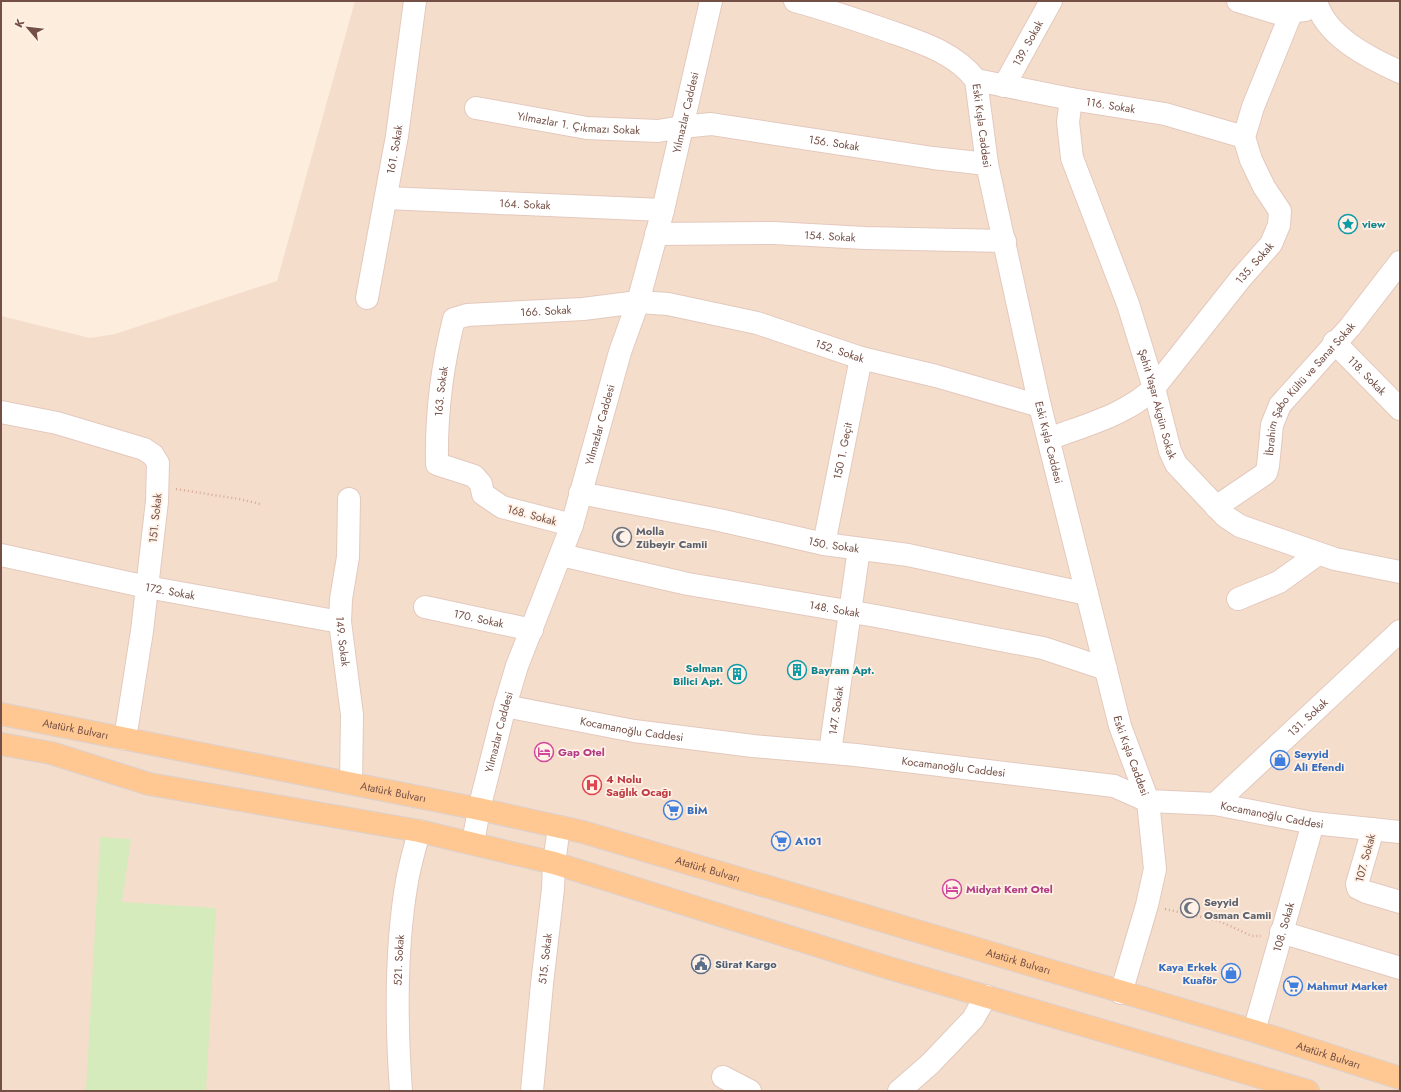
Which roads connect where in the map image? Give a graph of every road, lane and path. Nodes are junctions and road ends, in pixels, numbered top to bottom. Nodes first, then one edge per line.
1 (415, 1) edge
2 (711, 1) edge
3 (795, 1) edge
4 (1051, 1) edge
5 (1238, 1) edge
6 (1317, 5) edge
7 (1292, 11) junction
8 (1400, 72) edge
9 (976, 80) junction
10 (1004, 86) junction
11 (1071, 99) junction
12 (476, 108) dead end
13 (682, 127) junction
14 (1244, 137) junction
15 (987, 164) junction
16 (386, 198) junction
17 (663, 210) junction
18 (656, 234) junction
19 (1005, 241) junction
20 (1400, 262) edge
21 (367, 298) dead end
22 (638, 302) junction
23 (454, 319) joint
24 (1334, 342) junction
25 (862, 358) junction
26 (1154, 388) junction
27 (1040, 406) junction
28 (1400, 409) edge
29 (1, 412) edge
30 (1049, 438) junction
31 (437, 464) joint
32 (158, 486) junction
33 (580, 493) junction
34 (349, 499) dead end
35 (260, 504) dead end
36 (1216, 507) junction
37 (572, 525) junction
38 (824, 544) junction
39 (859, 549) junction
40 (1318, 554) junction
41 (1, 555) edge
42 (561, 555) junction
43 (1400, 572) edge
44 (147, 587) junction
45 (1087, 594) junction
46 (1238, 599) dead end
47 (426, 607) dead end
48 (851, 612) junction
49 (340, 622) junction
50 (532, 630) junction
51 (1400, 631) edge
52 (1106, 669) junction
53 (505, 706) junction
54 (1, 714) edge
55 (125, 739) junction
56 (1, 744) edge
57 (830, 752) junction
58 (351, 783) junction
59 (1148, 800) junction
60 (1214, 804) junction
61 (479, 809) junction
62 (1314, 823) junction
63 (559, 827) junction
64 (1373, 829) junction
65 (419, 831) junction
66 (1400, 832) edge
67 (473, 843) junction
68 (554, 863) junction
69 (1400, 902) edge
70 (1147, 905) junction
71 (1281, 932) junction
72 (1400, 968) edge
73 (1120, 993) junction
74 (986, 996) junction
75 (1254, 1031) junction
76 (723, 1077) dead end
77 (1400, 1078) edge
78 (401, 1091) edge
79 (532, 1091) edge
80 (750, 1091) edge
81 (900, 1091) edge
82 (1308, 1091) edge

1 - 16 street, 161. Sokak
2 - 13 street, Yılmazlar Caddesi
3 - 9 street, Eski Kışla Caddesi
4 - 10 street, 139. Sokak
5 - 7 street
6 - 7 street
6 - 8 street
7 - 14 street
9 - 10 street, 116. Sokak
9 - 15 street, Eski Kışla Caddesi
10 - 11 street, 116. Sokak
11 - 14 street, 116. Sokak
11 - 26 street, Şehit Yaşar Akgün Sokak
12 - 13 street, Yılmazlar 1. Çıkmazı Sokak
13 - 15 street, 156. Sokak
13 - 17 street, Yılmazlar Caddesi
14 - 26 street, 135. Sokak
15 - 19 street, Eski Kışla Caddesi
16 - 17 street, 164. Sokak
16 - 21 street, 161. Sokak
17 - 18 street, Yılmazlar Caddesi
18 - 19 street, 154. Sokak
18 - 22 street, Yılmazlar Caddesi
19 - 27 street, Eski Kışla Caddesi
20 - 24 street, İbrahim Şabo Kültü ve Sanat Sokak
22 - 23 street, 166. Sokak
22 - 25 street, 152. Sokak
22 - 33 street, Yılmazlar Caddesi
23 - 31 street, 163. Sokak
24 - 28 street, 118. Sokak
24 - 36 street, İbrahim Şabo Kültü ve Sanat Sokak
25 - 27 street, 152. Sokak
25 - 38 street, 150 1. Geçit
26 - 30 street, 135. Sokak
26 - 36 street, Şehit Yaşar Akgün Sokak
27 - 30 street, Eski Kışla Caddesi
29 - 32 street, 151. Sokak
30 - 45 street, Eski Kışla Caddesi
31 - 37 street, 168. Sokak
32 - 35 path
32 - 44 street, 151. Sokak
33 - 37 street, Yılmazlar Caddesi
33 - 38 street, 150. Sokak
34 - 49 street, 149. Sokak
36 - 40 street, Şehit Yaşar Akgün Sokak
37 - 42 street, Yılmazlar Caddesi
38 - 39 street, 150. Sokak
39 - 45 street, 150. Sokak
39 - 48 street, 147. Sokak
40 - 43 street, Şehit Yaşar Akgün Sokak
40 - 46 street
41 - 44 street, 172. Sokak
42 - 48 street, 148. Sokak
42 - 50 street, Yılmazlar Caddesi
44 - 49 street, 172. Sokak
44 - 55 street, 151. Sokak
45 - 52 street, Eski Kışla Caddesi
47 - 50 street, 170. Sokak
48 - 52 street, 148. Sokak
48 - 57 street, 147. Sokak
49 - 58 street, 149. Sokak
50 - 53 street, Yılmazlar Caddesi
51 - 60 street, 131. Sokak
52 - 59 street, Eski Kışla Caddesi
53 - 57 street, Kocamanoğlu Caddesi
53 - 61 street, Yılmazlar Caddesi
54 - 55 main road, Atatürk Bulvarı
55 - 58 main road, Atatürk Bulvarı
56 - 65 main road
57 - 59 street, Kocamanoğlu Caddesi
58 - 61 main road, Atatürk Bulvarı
59 - 60 street, Kocamanoğlu Caddesi
59 - 70 street, Eski Kışla Caddesi
60 - 62 street, Kocamanoğlu Caddesi
61 - 63 main road, Atatürk Bulvarı
61 - 67 street, Yılmazlar Caddesi
62 - 64 street, Kocamanoğlu Caddesi
62 - 71 street, 108. Sokak
63 - 68 street, 515. Sokak
63 - 73 main road, Atatürk Bulvarı
64 - 66 street, Kocamanoğlu Caddesi
64 - 69 street, 107. Sokak
65 - 67 main road
65 - 78 street, 521. Sokak
67 - 68 main road
68 - 74 main road
68 - 79 street, 515. Sokak
70 - 71 path
70 - 73 street, Eski Kışla Caddesi
71 - 72 street
71 - 75 street, 108. Sokak
73 - 75 main road, Atatürk Bulvarı
74 - 81 street
74 - 82 main road
75 - 77 main road, Atatürk Bulvarı
76 - 80 street

